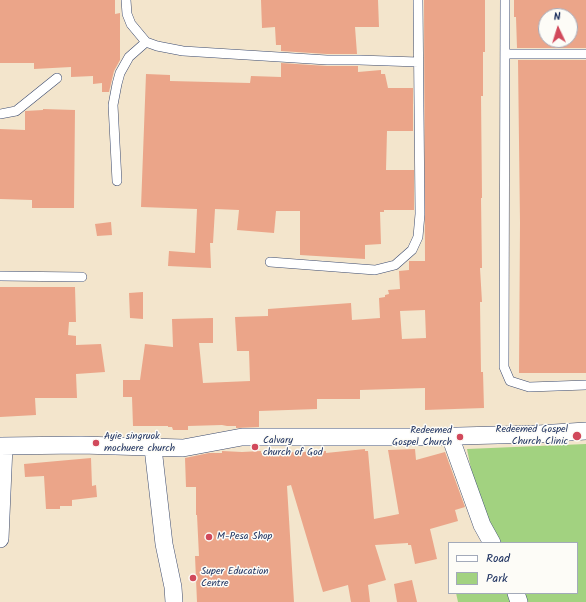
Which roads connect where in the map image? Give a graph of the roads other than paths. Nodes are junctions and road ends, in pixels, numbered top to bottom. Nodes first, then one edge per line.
1 (126, 0) edge
2 (418, 0) edge
3 (505, 0) edge
4 (146, 42) junction
5 (505, 54) junction
6 (586, 54) edge
7 (418, 62) junction
8 (57, 78) dead end
9 (0, 114) edge
10 (117, 181) dead end
11 (270, 262) dead end
12 (0, 276) edge
13 (82, 277) dead end
14 (586, 385) edge
15 (586, 431) edge
16 (450, 436) junction
17 (2, 446) edge
18 (153, 448) junction
19 (0, 539) edge
20 (491, 542) edge
21 (174, 602) edge

1 - 4 lane
2 - 7 lane
3 - 5 lane
4 - 7 lane
4 - 10 lane
5 - 6 lane
5 - 14 lane
7 - 11 lane
8 - 9 lane
12 - 13 lane
15 - 16 street
16 - 18 street
16 - 20 street
17 - 18 street
17 - 19 street
18 - 21 street

